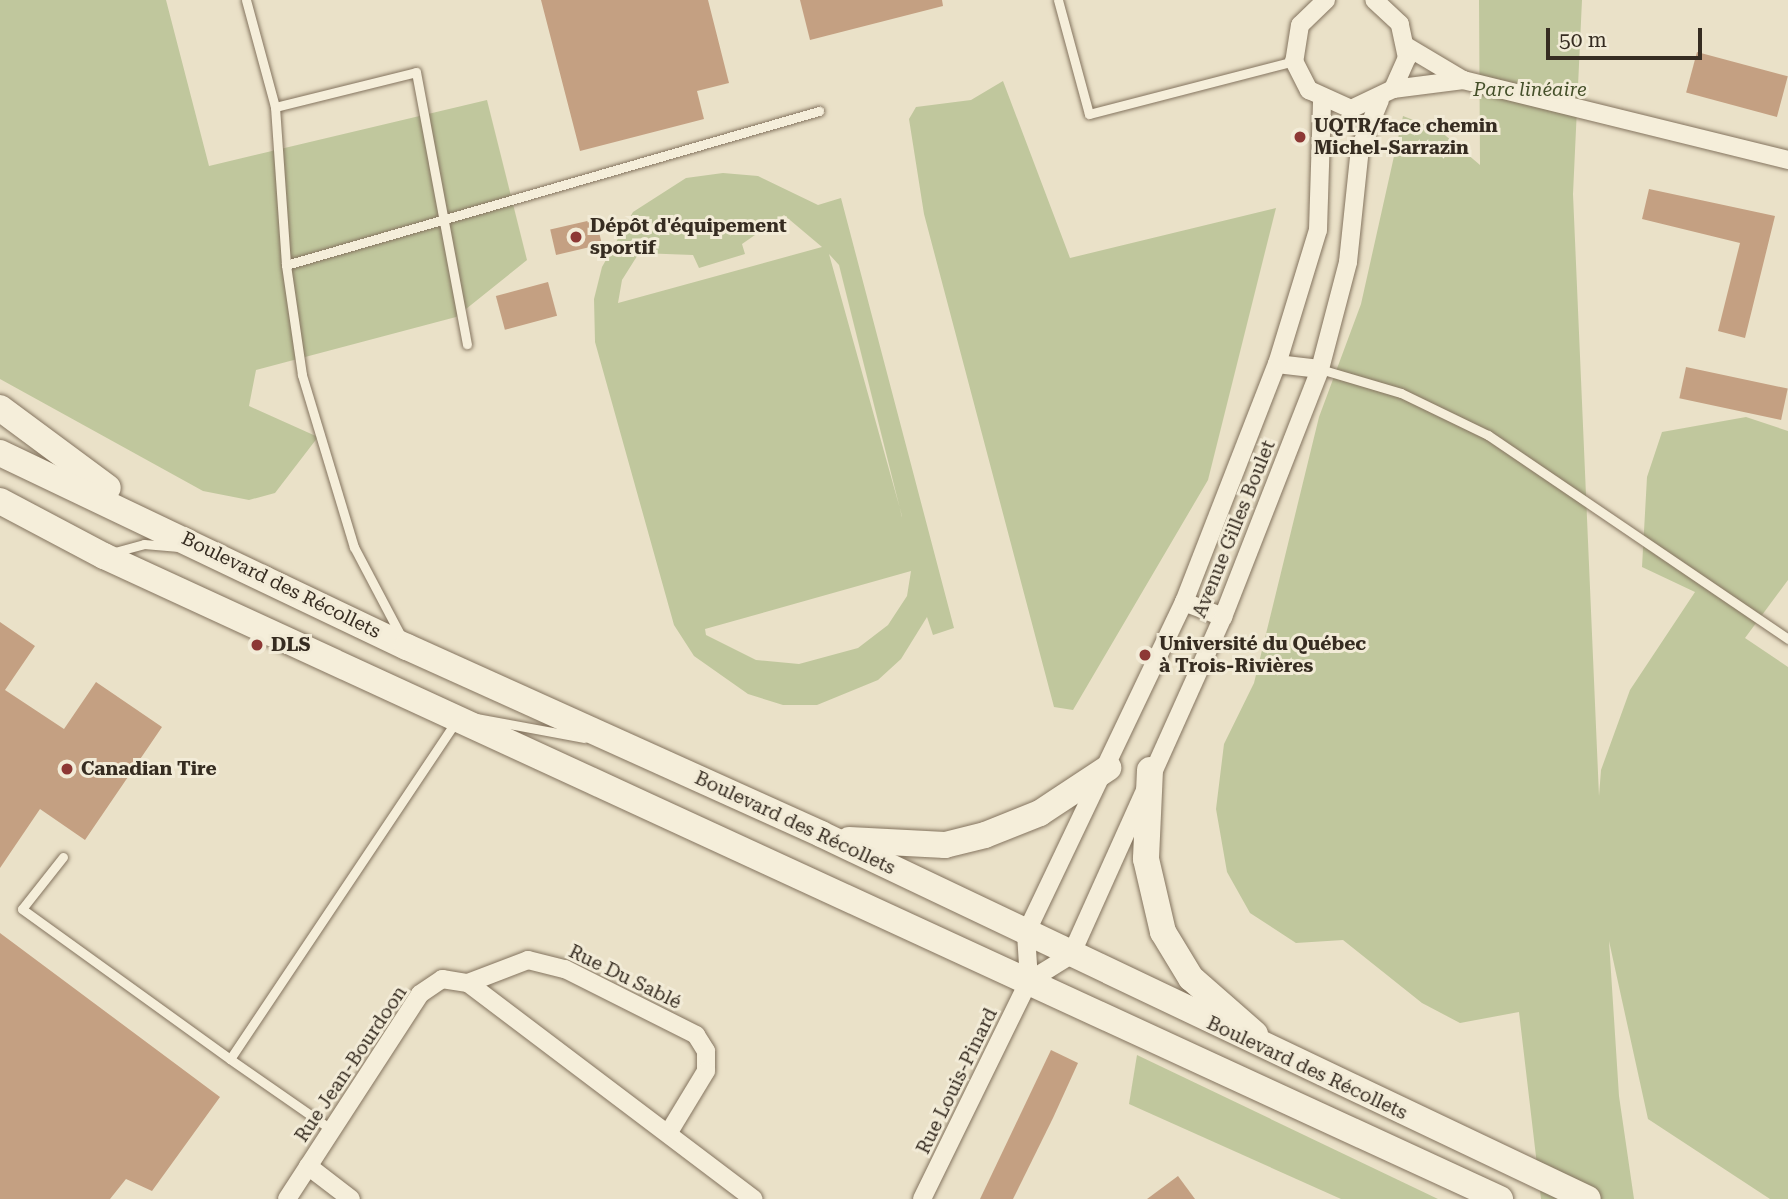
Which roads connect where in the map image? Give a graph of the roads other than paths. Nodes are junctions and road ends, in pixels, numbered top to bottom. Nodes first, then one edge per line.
1 (246, 0) edge
2 (1058, 0) edge
3 (1326, 0) edge
4 (1375, 0) edge
5 (1406, 46) junction
6 (1294, 61) junction
7 (1464, 80) junction
8 (1386, 95) junction
9 (1322, 101) junction
10 (275, 107) junction
11 (818, 111) dead end
12 (1788, 160) edge
13 (444, 220) junction
14 (286, 265) junction
15 (467, 344) dead end
16 (1277, 364) junction
17 (1320, 369) junction
18 (0, 408) edge
19 (0, 453) edge
20 (0, 501) edge
21 (174, 532) junction
22 (212, 550) junction
23 (104, 556) junction
24 (1184, 602) junction
25 (1223, 617) junction
26 (1787, 636) edge
27 (407, 647) junction
28 (458, 719) junction
29 (614, 740) junction
30 (1108, 768) junction
31 (1150, 770) junction
32 (821, 834) junction
33 (63, 857) dead end
34 (1026, 933) junction
35 (1071, 955) junction
36 (1029, 981) junction
37 (468, 983) junction
38 (230, 1059) junction
39 (1286, 1059) junction
40 (332, 1130) junction
41 (669, 1132) junction
42 (308, 1166) junction
43 (287, 1199) edge
44 (351, 1199) edge
45 (754, 1199) edge
46 (922, 1199) edge
47 (1500, 1199) edge
48 (1588, 1199) edge

1 - 10 lane
2 - 6 lane
3 - 6 street
4 - 5 street
5 - 7 street
5 - 8 street, Avenue Gilles Boulet
6 - 9 street
7 - 8 street
7 - 12 street
8 - 9 street
8 - 17 street, Avenue Gilles Boulet
9 - 16 street, Avenue Gilles Boulet
10 - 13 lane
10 - 14 lane
11 - 13 lane
13 - 14 lane
13 - 15 lane
14 - 27 lane
16 - 17 street
16 - 24 street, Avenue Gilles Boulet
17 - 25 street, Avenue Gilles Boulet
17 - 26 lane
18 - 21 main road
19 - 21 main road, Boulevard des Récollets
20 - 23 main road, Boulevard des Récollets
21 - 22 main road, Boulevard des Récollets
22 - 23 lane
22 - 27 main road, Boulevard des Récollets
23 - 28 main road, Boulevard des Récollets
24 - 25 street
24 - 30 street, Avenue Gilles Boulet
25 - 31 street, Avenue Gilles Boulet
27 - 29 main road, Boulevard des Récollets
28 - 29 lane
28 - 36 main road, Boulevard des Récollets
28 - 38 lane
29 - 32 main road, Boulevard des Récollets
30 - 32 main road
30 - 34 street, Avenue Gilles Boulet
31 - 35 street, Avenue Gilles Boulet
31 - 39 main road
32 - 34 main road, Boulevard des Récollets
33 - 38 lane
34 - 35 main road, Boulevard des Récollets
34 - 36 street, Rue Louis-Pinard
35 - 36 street
35 - 39 main road, Boulevard des Récollets
36 - 46 street, Rue Louis-Pinard
36 - 47 main road, Boulevard des Récollets
37 - 40 street, Rue Jean-Bourdoon
37 - 41 street
37 - 41 street, Rue Du Sablé
38 - 40 lane
39 - 48 main road, Boulevard des Récollets
40 - 42 street, Rue Jean-Bourdoon
41 - 45 street
42 - 43 street, Rue Jean-Bourdoon
42 - 44 street

